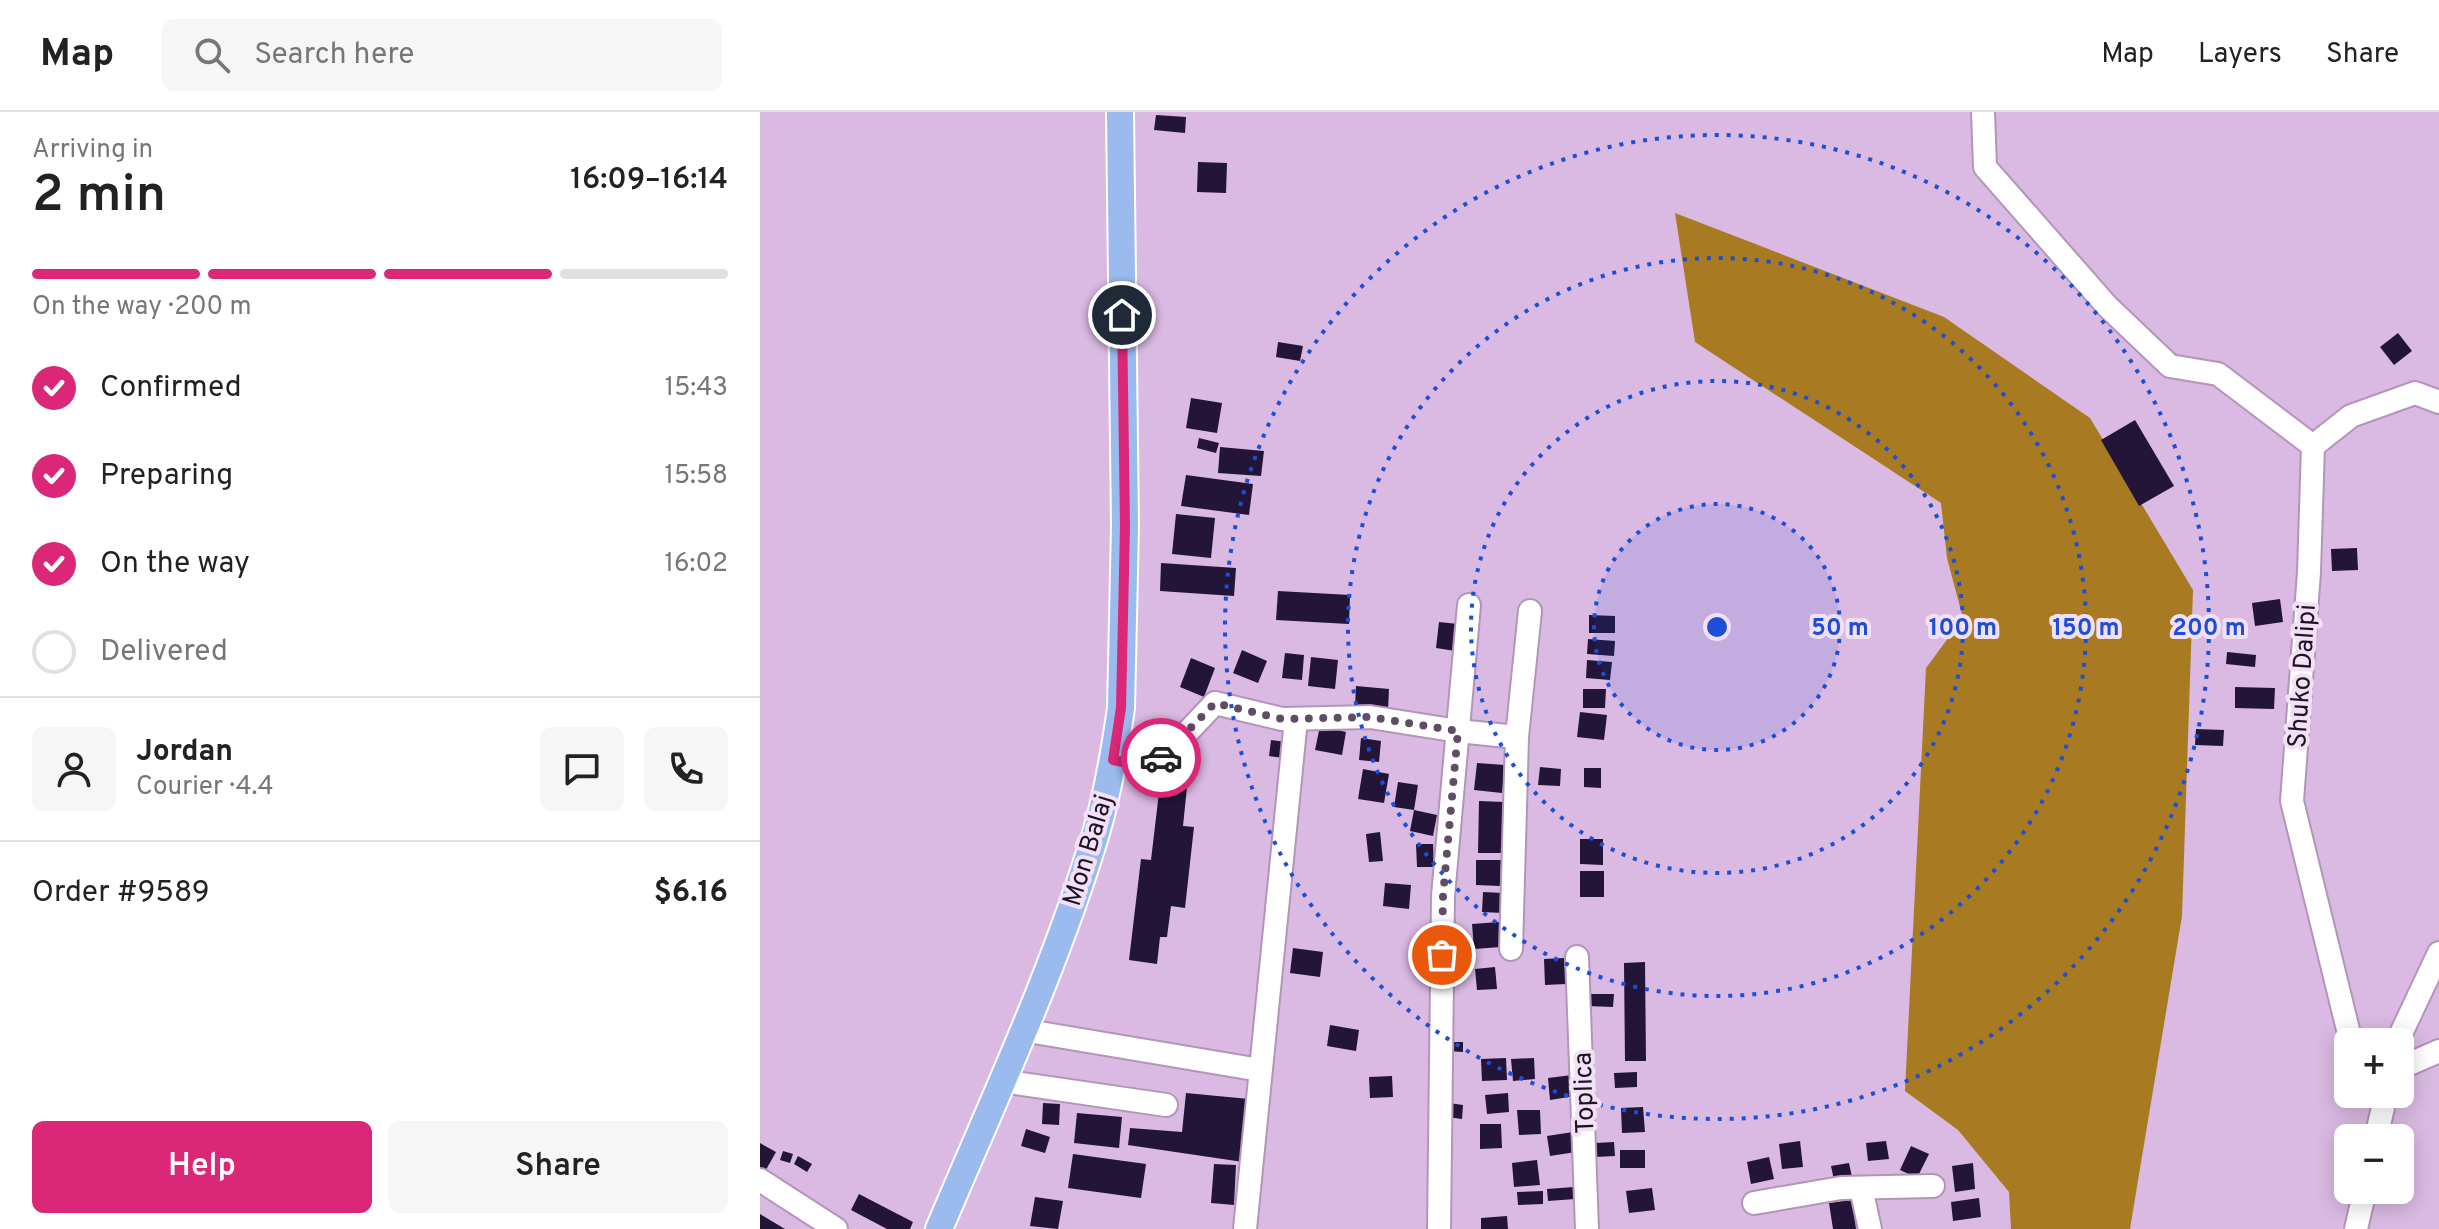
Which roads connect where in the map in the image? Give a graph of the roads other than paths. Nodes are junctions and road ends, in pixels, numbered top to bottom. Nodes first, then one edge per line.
1 (1120, 112) edge
2 (1983, 112) edge
3 (2439, 402) edge
4 (2313, 446) junction
5 (1469, 605) dead end
6 (1530, 611) dead end
7 (1296, 719) junction
8 (1458, 731) junction
9 (1517, 737) junction
10 (1113, 760) junction
11 (1511, 949) dead end
12 (2439, 953) edge
13 (1577, 957) dead end
14 (2348, 1028) edge
15 (2404, 1028) edge
16 (1022, 1030) junction
17 (2439, 1051) edge
18 (2414, 1062) edge
19 (1260, 1070) junction
20 (1002, 1081) junction
21 (1166, 1105) dead end
22 (760, 1180) edge
23 (1933, 1186) dead end
24 (1861, 1188) junction
25 (1754, 1203) dead end
26 (2362, 1204) edge
27 (945, 1228) edge
28 (836, 1229) edge
29 (1245, 1229) edge
30 (1439, 1229) edge
31 (1587, 1229) edge
32 (1870, 1229) edge
33 (2356, 1229) edge

1 - 10 main road, Mon Balaj
2 - 4 street
3 - 4 street
4 - 14 street, Shuko Dalipi
5 - 8 street
6 - 9 street
7 - 8 street
7 - 10 street
7 - 19 street
8 - 9 street
8 - 30 street
9 - 11 street
10 - 16 main road, Mon Balaj
12 - 15 street
13 - 31 street, Toplica
16 - 19 street
16 - 20 main road, Mon Balaj
17 - 18 street
19 - 29 street
20 - 21 street
20 - 27 main road, Mon Balaj
22 - 28 street
23 - 24 street
24 - 25 street
24 - 32 street
26 - 33 street

